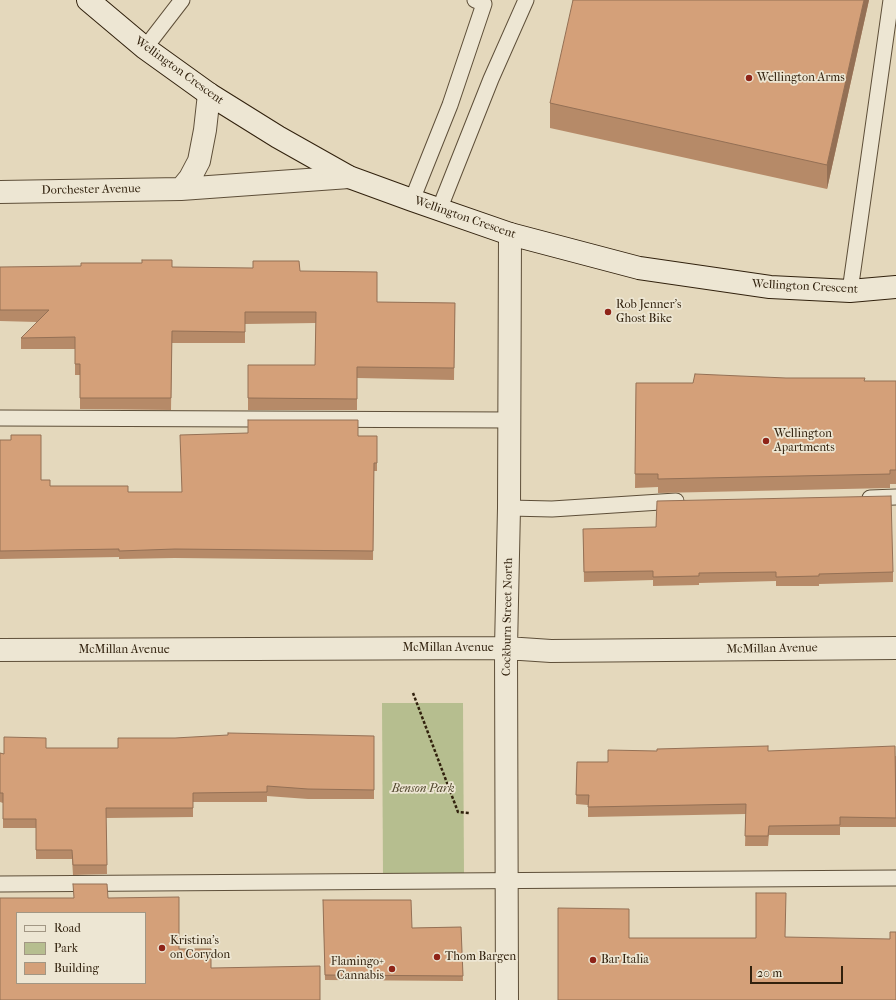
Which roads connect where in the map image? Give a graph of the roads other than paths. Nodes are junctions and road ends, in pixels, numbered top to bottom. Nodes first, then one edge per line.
1 (88, 0) edge
2 (182, 0) edge
3 (526, 0) edge
4 (891, 0) edge
5 (481, 1) edge
6 (145, 48) junction
7 (209, 94) junction
8 (349, 177) junction
9 (181, 189) junction
10 (0, 192) edge
11 (412, 200) junction
12 (439, 210) junction
13 (510, 234) junction
14 (896, 287) edge
15 (850, 290) junction
16 (0, 418) edge
17 (510, 420) junction
18 (896, 497) edge
19 (856, 498) edge
20 (689, 501) edge
21 (509, 508) junction
22 (506, 648) junction
23 (896, 648) edge
24 (0, 650) edge
25 (896, 878) edge
26 (507, 880) junction
27 (0, 884) edge
28 (507, 1000) edge

1 - 6 street, Wellington Crescent
2 - 6 lane
3 - 12 lane
4 - 15 lane
5 - 11 lane
6 - 7 street, Wellington Crescent
7 - 8 street, Wellington Crescent
7 - 9 street
8 - 9 street, Dorchester Avenue
8 - 11 street, Wellington Crescent
9 - 10 street, Dorchester Avenue
11 - 12 street, Wellington Crescent
12 - 13 street, Wellington Crescent
13 - 15 street, Wellington Crescent
13 - 17 street, Cockburn Street North
14 - 15 street, Wellington Crescent
16 - 17 lane
17 - 21 street, Cockburn Street North
18 - 19 lane
20 - 21 lane
21 - 22 street, Cockburn Street North
22 - 23 street, McMillan Avenue
22 - 24 street, McMillan Avenue
22 - 26 street, Cockburn Street North
25 - 26 lane
26 - 27 lane
26 - 28 street, Cockburn Street North

